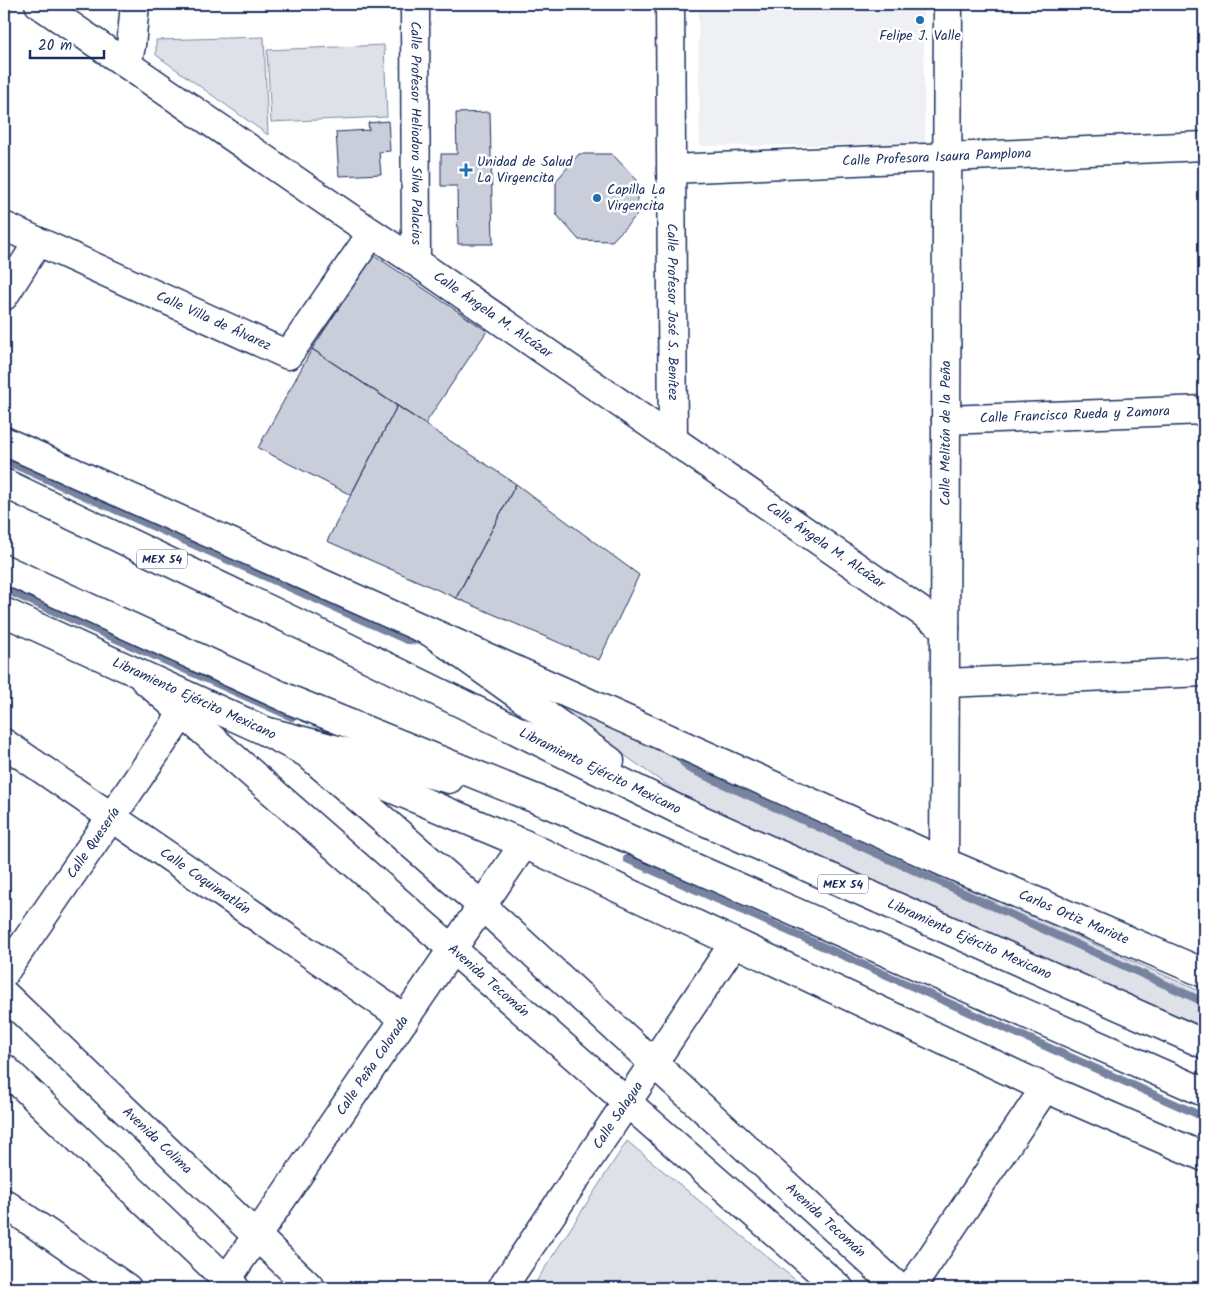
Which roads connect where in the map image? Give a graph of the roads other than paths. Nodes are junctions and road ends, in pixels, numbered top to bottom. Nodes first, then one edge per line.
1 (39, 4) edge
2 (135, 4) edge
3 (415, 4) edge
4 (670, 4) edge
5 (948, 4) edge
6 (127, 64) junction
7 (1204, 146) edge
8 (947, 157) junction
9 (671, 169) junction
10 (4, 226) edge
11 (372, 233) junction
12 (38, 242) junction
13 (416, 262) junction
14 (4, 296) edge
15 (1204, 410) edge
16 (946, 420) junction
17 (673, 440) junction
18 (4, 441) edge
19 (4, 483) edge
20 (4, 569) edge
21 (4, 612) edge
22 (945, 628) junction
23 (433, 634) junction
24 (1204, 672) edge
25 (137, 673) junction
26 (945, 683) junction
27 (183, 713) junction
28 (264, 731) junction
29 (4, 743) edge
30 (306, 752) junction
31 (562, 808) junction
32 (676, 809) junction
33 (111, 817) junction
34 (524, 844) junction
35 (944, 862) junction
36 (482, 906) junction
37 (734, 943) junction
38 (453, 950) junction
39 (4, 973) edge
40 (1204, 973) edge
41 (4, 994) edge
42 (405, 1019) junction
43 (1204, 1044) edge
44 (653, 1063) junction
45 (4, 1068) edge
46 (1045, 1088) junction
47 (1204, 1092) edge
48 (627, 1103) junction
49 (1204, 1157) edge
50 (4, 1203) edge
51 (257, 1236) junction
52 (227, 1286) edge
53 (127, 1288) edge
54 (311, 1288) edge
55 (502, 1288) edge
56 (839, 1288) edge
57 (899, 1288) edge
58 (911, 1288) edge

1 - 6 main road, Calle Ángela M. Alcázar
2 - 6 main road
3 - 13 main road, Calle Profesor Heliodoro Silva Palacios
4 - 9 main road, Calle Profesor José S. Benítez
5 - 8 main road, Calle Melitón de la Peña
6 - 11 main road, Calle Ángela M. Alcázar
7 - 8 main road, Calle Profesora Isaura Pamplona
8 - 9 main road, Calle Profesora Isaura Pamplona
8 - 16 main road, Calle Melitón de la Peña
9 - 17 main road, Calle Profesor José S. Benítez
10 - 12 main road, Calle Villa de Álvarez
11 - 12 main road, Calle Villa de Álvarez
11 - 13 main road, Calle Ángela M. Alcázar
12 - 14 main road
13 - 17 main road, Calle Ángela M. Alcázar
15 - 16 main road, Calle Francisco Rueda y Zamora
16 - 22 main road, Calle Melitón de la Peña
17 - 22 main road, Calle Ángela M. Alcázar
18 - 23 main road
19 - 32 main road, Libramiento Ejército Mexicano / MEX 54
20 - 31 main road
21 - 25 main road, Libramiento Ejército Mexicano
22 - 26 main road, Calle Melitón de la Peña
23 - 32 main road
23 - 35 main road
24 - 26 main road
25 - 27 main road, Avenida Tecomán
25 - 28 main road, Libramiento Ejército Mexicano
26 - 35 main road, Calle Melitón de la Peña
27 - 33 main road, Calle Quesería
27 - 38 main road, Avenida Tecomán
28 - 30 main road, Libramiento Ejército Mexicano
28 - 31 main road
29 - 33 main road, Calle Coquimatlán
30 - 34 main road, Libramiento Ejército Mexicano
30 - 36 main road, Avenida Tecomán
31 - 47 main road
32 - 43 main road, Libramiento Ejército Mexicano / MEX 54
33 - 39 main road, Calle Quesería
33 - 42 main road, Calle Coquimatlán
34 - 36 main road, Calle Peña Colorada
34 - 37 main road, Libramiento Ejército Mexicano
35 - 40 main road, Carlos Ortiz Mariote
36 - 38 main road, Calle Peña Colorada
36 - 44 main road, Avenida Tecomán
37 - 44 main road, Calle Salagua
37 - 46 main road, Libramiento Ejército Mexicano
38 - 42 main road, Calle Peña Colorada
38 - 48 main road, Avenida Tecomán
41 - 51 main road, Avenida Colima
42 - 51 main road, Calle Peña Colorada
44 - 48 main road, Calle Salagua
44 - 57 main road, Avenida Tecomán
45 - 52 main road
46 - 49 main road, Libramiento Ejército Mexicano
46 - 58 main road
48 - 55 main road, Calle Salagua
48 - 56 main road, Avenida Tecomán
50 - 53 main road
51 - 52 main road, Calle Peña Colorada
51 - 54 main road, Avenida Colima

